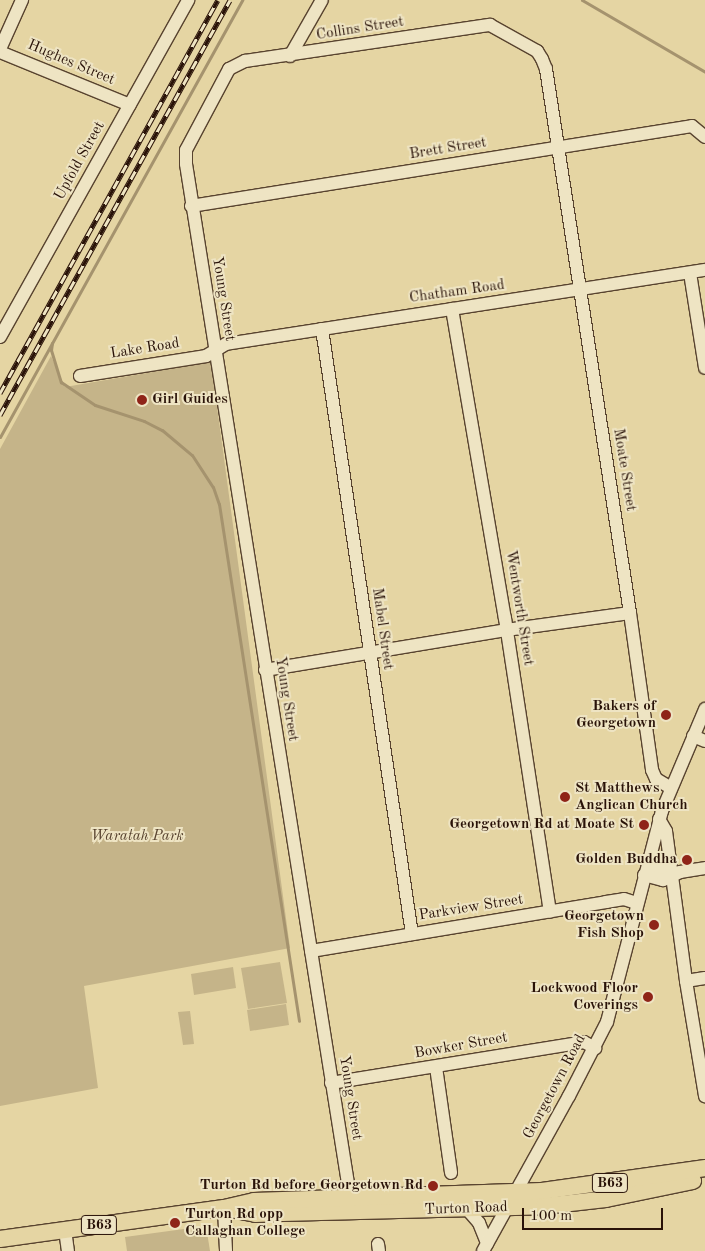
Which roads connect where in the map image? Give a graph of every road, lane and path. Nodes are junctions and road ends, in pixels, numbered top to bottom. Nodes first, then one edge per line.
1 (22, 0) edge
2 (188, 0) edge
3 (322, 0) edge
4 (0, 50) edge
5 (290, 56) junction
6 (130, 105) junction
7 (705, 137) edge
8 (557, 149) junction
9 (192, 206) junction
10 (705, 270) edge
11 (690, 272) junction
12 (579, 290) junction
13 (452, 309) junction
14 (322, 329) junction
15 (0, 337) edge
16 (215, 351) junction
17 (705, 368) edge
18 (80, 376) dead end
19 (630, 613) junction
20 (506, 630) junction
21 (369, 651) junction
22 (265, 670) junction
23 (705, 709) edge
24 (699, 739) edge
25 (671, 788) junction
26 (659, 819) junction
27 (705, 868) edge
28 (646, 870) junction
29 (673, 874) junction
30 (636, 903) junction
31 (550, 912) junction
32 (412, 934) junction
33 (310, 951) junction
34 (705, 978) edge
35 (686, 981) junction
36 (594, 1048) junction
37 (436, 1067) junction
38 (331, 1084) junction
39 (705, 1092) edge
40 (705, 1168) edge
41 (451, 1173) dead end
42 (705, 1179) edge
43 (515, 1192) junction
44 (350, 1196) junction
45 (224, 1208) junction
46 (506, 1208) junction
47 (467, 1209) junction
48 (65, 1230) junction
49 (0, 1239) edge
50 (485, 1247) edge
51 (68, 1251) edge
52 (226, 1251) edge

1 - 4 street
2 - 6 street, Upfold Street
3 - 5 street
4 - 6 street, Hughes Street
5 - 8 street, Collins Street
5 - 9 street, Collins Street
6 - 15 street, Upfold Street
7 - 8 street, Brett Street
8 - 9 street, Brett Street
8 - 12 street, Moate Street
9 - 16 street, Young Street
10 - 11 street, Chatham Road
11 - 12 street, Chatham Road
11 - 17 street
12 - 13 street, Chatham Road
12 - 19 street, Moate Street
13 - 14 street, Chatham Road
13 - 20 street, Wentworth Street
14 - 16 street, Chatham Road
14 - 21 street, Mabel Street
16 - 18 street, Lake Road
16 - 22 street, Young Street
19 - 20 street
19 - 25 street, Moate Street
20 - 21 street
20 - 31 street, Wentworth Street
21 - 22 street
21 - 32 street, Mabel Street
22 - 33 street, Young Street
23 - 24 street, Georgetown Road
24 - 25 street, Georgetown Road
25 - 26 street, Georgetown Road
26 - 28 street, Georgetown Road
26 - 29 street
27 - 29 street
28 - 29 street
28 - 30 street, Georgetown Road
29 - 35 street
30 - 31 street, Parkview Street
30 - 36 street, Georgetown Road
31 - 32 street, Parkview Street
32 - 33 street, Parkview Street
33 - 38 street, Young Street
34 - 35 street
35 - 39 street
36 - 37 street, Bowker Street
36 - 43 street, Georgetown Road
37 - 38 street, Bowker Street
37 - 41 street
38 - 44 street, Young Street
40 - 43 main road, Turton Road / B63
42 - 46 main road, Turton Road / B63
43 - 44 main road, Turton Road / B63
43 - 46 street, Georgetown Road
44 - 45 main road, Turton Road / B63
45 - 47 main road, Turton Road / B63
45 - 48 main road, Turton Road / B63
45 - 52 street
46 - 47 main road, Turton Road / B63
46 - 50 street, Georgetown Road
47 - 50 street, Georgetown Road
48 - 49 main road, Turton Road / B63
48 - 51 street

